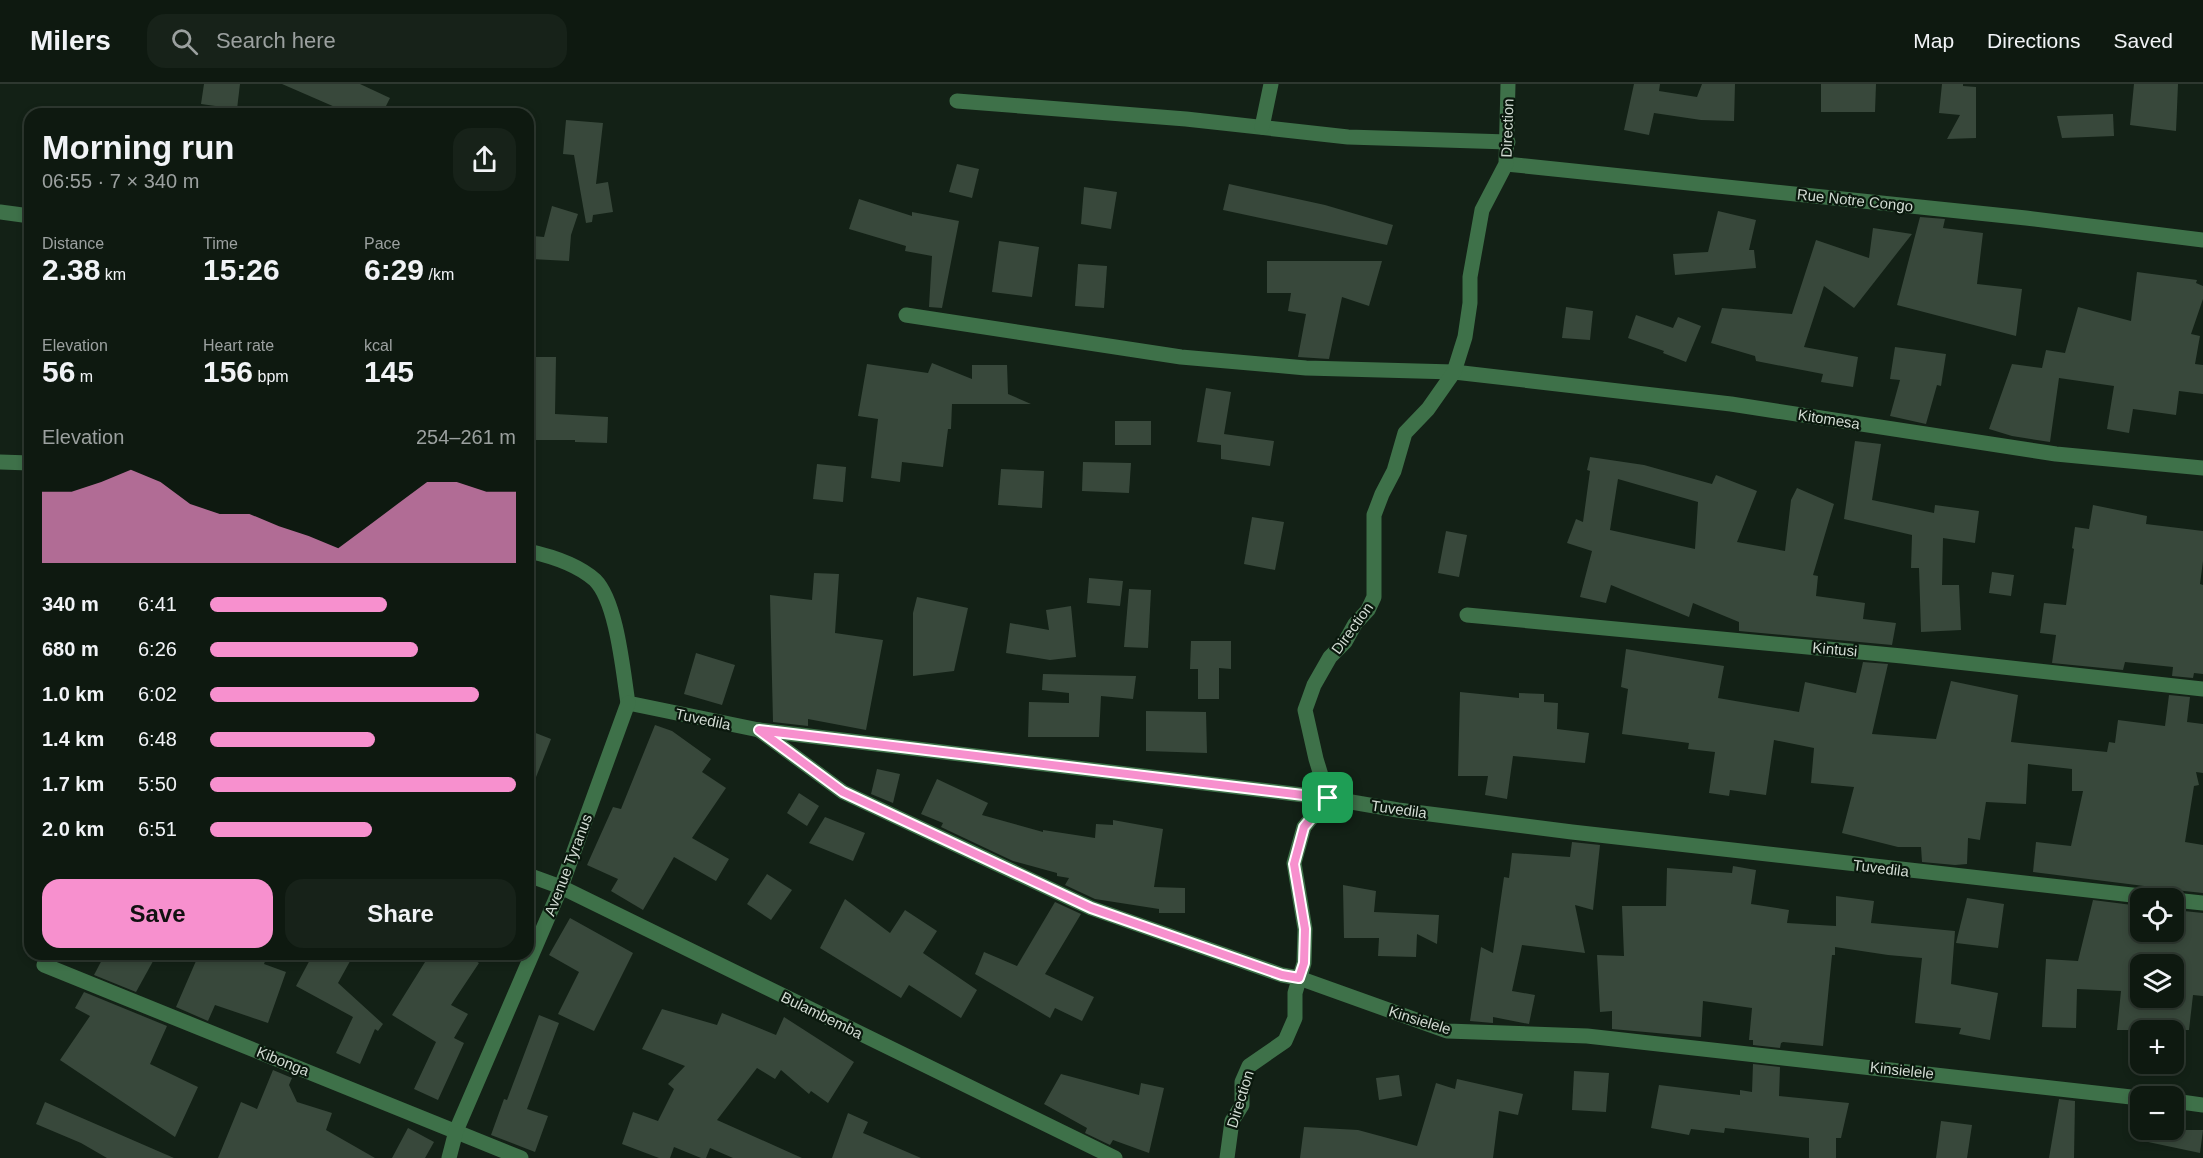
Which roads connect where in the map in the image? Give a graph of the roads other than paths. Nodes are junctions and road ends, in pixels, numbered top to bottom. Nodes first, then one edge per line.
1 (1271, 84) edge
2 (1508, 84) edge
3 (957, 101) dead end
4 (1262, 127) junction
5 (1508, 142) junction
6 (1506, 164) junction
7 (0, 212) edge
8 (24, 215) edge
9 (2203, 240) edge
10 (906, 315) dead end
11 (1454, 372) junction
12 (0, 462) edge
13 (24, 463) edge
14 (2203, 468) edge
15 (534, 553) edge
16 (1467, 615) dead end
17 (2203, 689) edge
18 (628, 704) junction
19 (759, 730) junction
20 (1328, 798) junction
21 (534, 877) edge
22 (561, 887) junction
23 (2130, 895) edge
24 (2184, 901) edge
25 (2203, 903) edge
26 (534, 950) edge
27 (530, 960) edge
28 (45, 965) dead end
29 (1299, 978) junction
30 (2130, 1097) edge
31 (2184, 1102) edge
32 (2203, 1105) edge
33 (456, 1131) junction
34 (449, 1158) edge
35 (520, 1158) edge
36 (1115, 1158) edge
37 (1227, 1158) edge

1 - 4 street
2 - 5 street, Direction
3 - 4 street
4 - 5 street
5 - 6 street, Direction
6 - 9 street, Rue Notre Congo
6 - 11 street, Direction
7 - 8 street
10 - 11 street, Kitomesa
11 - 14 street, Kitomesa
11 - 20 street, Direction
12 - 13 street
15 - 18 street
16 - 17 street, Kintusi
18 - 19 street, Tuvedila
18 - 22 street, Avenue Tyranus
19 - 20 street, Tuvedila
19 - 29 street, Kinsielele
20 - 23 street, Tuvedila
20 - 29 street, Direction
21 - 22 street, Bulambemba
22 - 26 street, Avenue Tyranus
22 - 36 street, Bulambemba
24 - 25 street
27 - 33 street, Avenue Tyranus
28 - 33 street, Kibonga
29 - 30 street, Kinsielele
29 - 37 street, Direction
31 - 32 street
33 - 34 street, Avenue Tyranus
33 - 35 street, Kibonga

